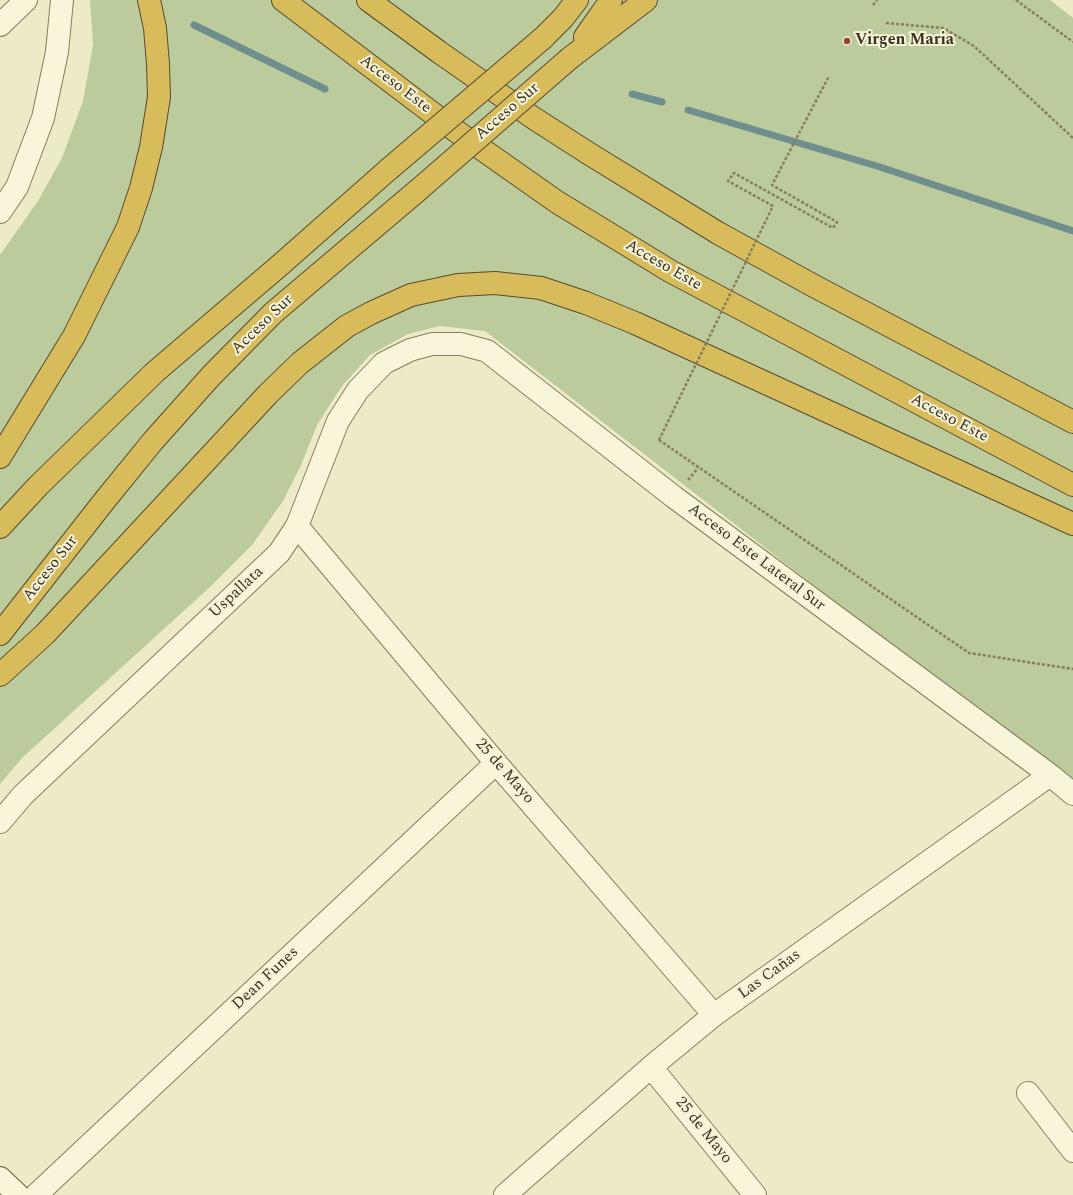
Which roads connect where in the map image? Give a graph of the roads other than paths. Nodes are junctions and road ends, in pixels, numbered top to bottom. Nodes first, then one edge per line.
1 (26, 0) edge
2 (62, 0) edge
3 (149, 0) edge
4 (283, 0) edge
5 (368, 0) edge
6 (382, 0) edge
7 (577, 0) edge
8 (611, 0) edge
9 (646, 0) edge
10 (0, 25) edge
11 (439, 52) junction
12 (570, 58) junction
13 (0, 212) edge
14 (432, 344) joint
15 (1073, 422) edge
16 (0, 457) edge
17 (1073, 485) edge
18 (1073, 524) edge
19 (297, 526) junction
20 (0, 527) edge
21 (0, 634) edge
22 (0, 675) edge
23 (496, 763) junction
24 (1050, 775) junction
25 (1073, 794) edge
26 (0, 822) edge
27 (714, 1015) junction
28 (651, 1067) junction
29 (1028, 1093) dead end
30 (1073, 1152) edge
31 (0, 1178) edge
32 (18, 1195) edge
33 (36, 1195) edge
34 (505, 1195) edge
35 (755, 1195) edge

1 - 10 street
2 - 13 street
3 - 16 highway
4 - 17 highway, Acceso Este
5 - 11 highway
6 - 11 highway
7 - 20 highway, Acceso Sur, bridge
8 - 12 highway
9 - 12 highway
11 - 15 highway
12 - 21 highway, Acceso Sur, bridge
14 - 19 street, Uspallata
14 - 24 street, Acceso Este Lateral Sur
18 - 22 highway
19 - 23 street, 25 de Mayo
19 - 26 street, Uspallata
23 - 27 street, 25 de Mayo
23 - 33 street, Dean Funes
24 - 25 street, Acceso Este Lateral Sur
24 - 27 street, Las Cañas
27 - 28 street, Las Cañas
28 - 34 street, Las Cañas
28 - 35 street, 25 de Mayo
29 - 30 street
31 - 32 street

